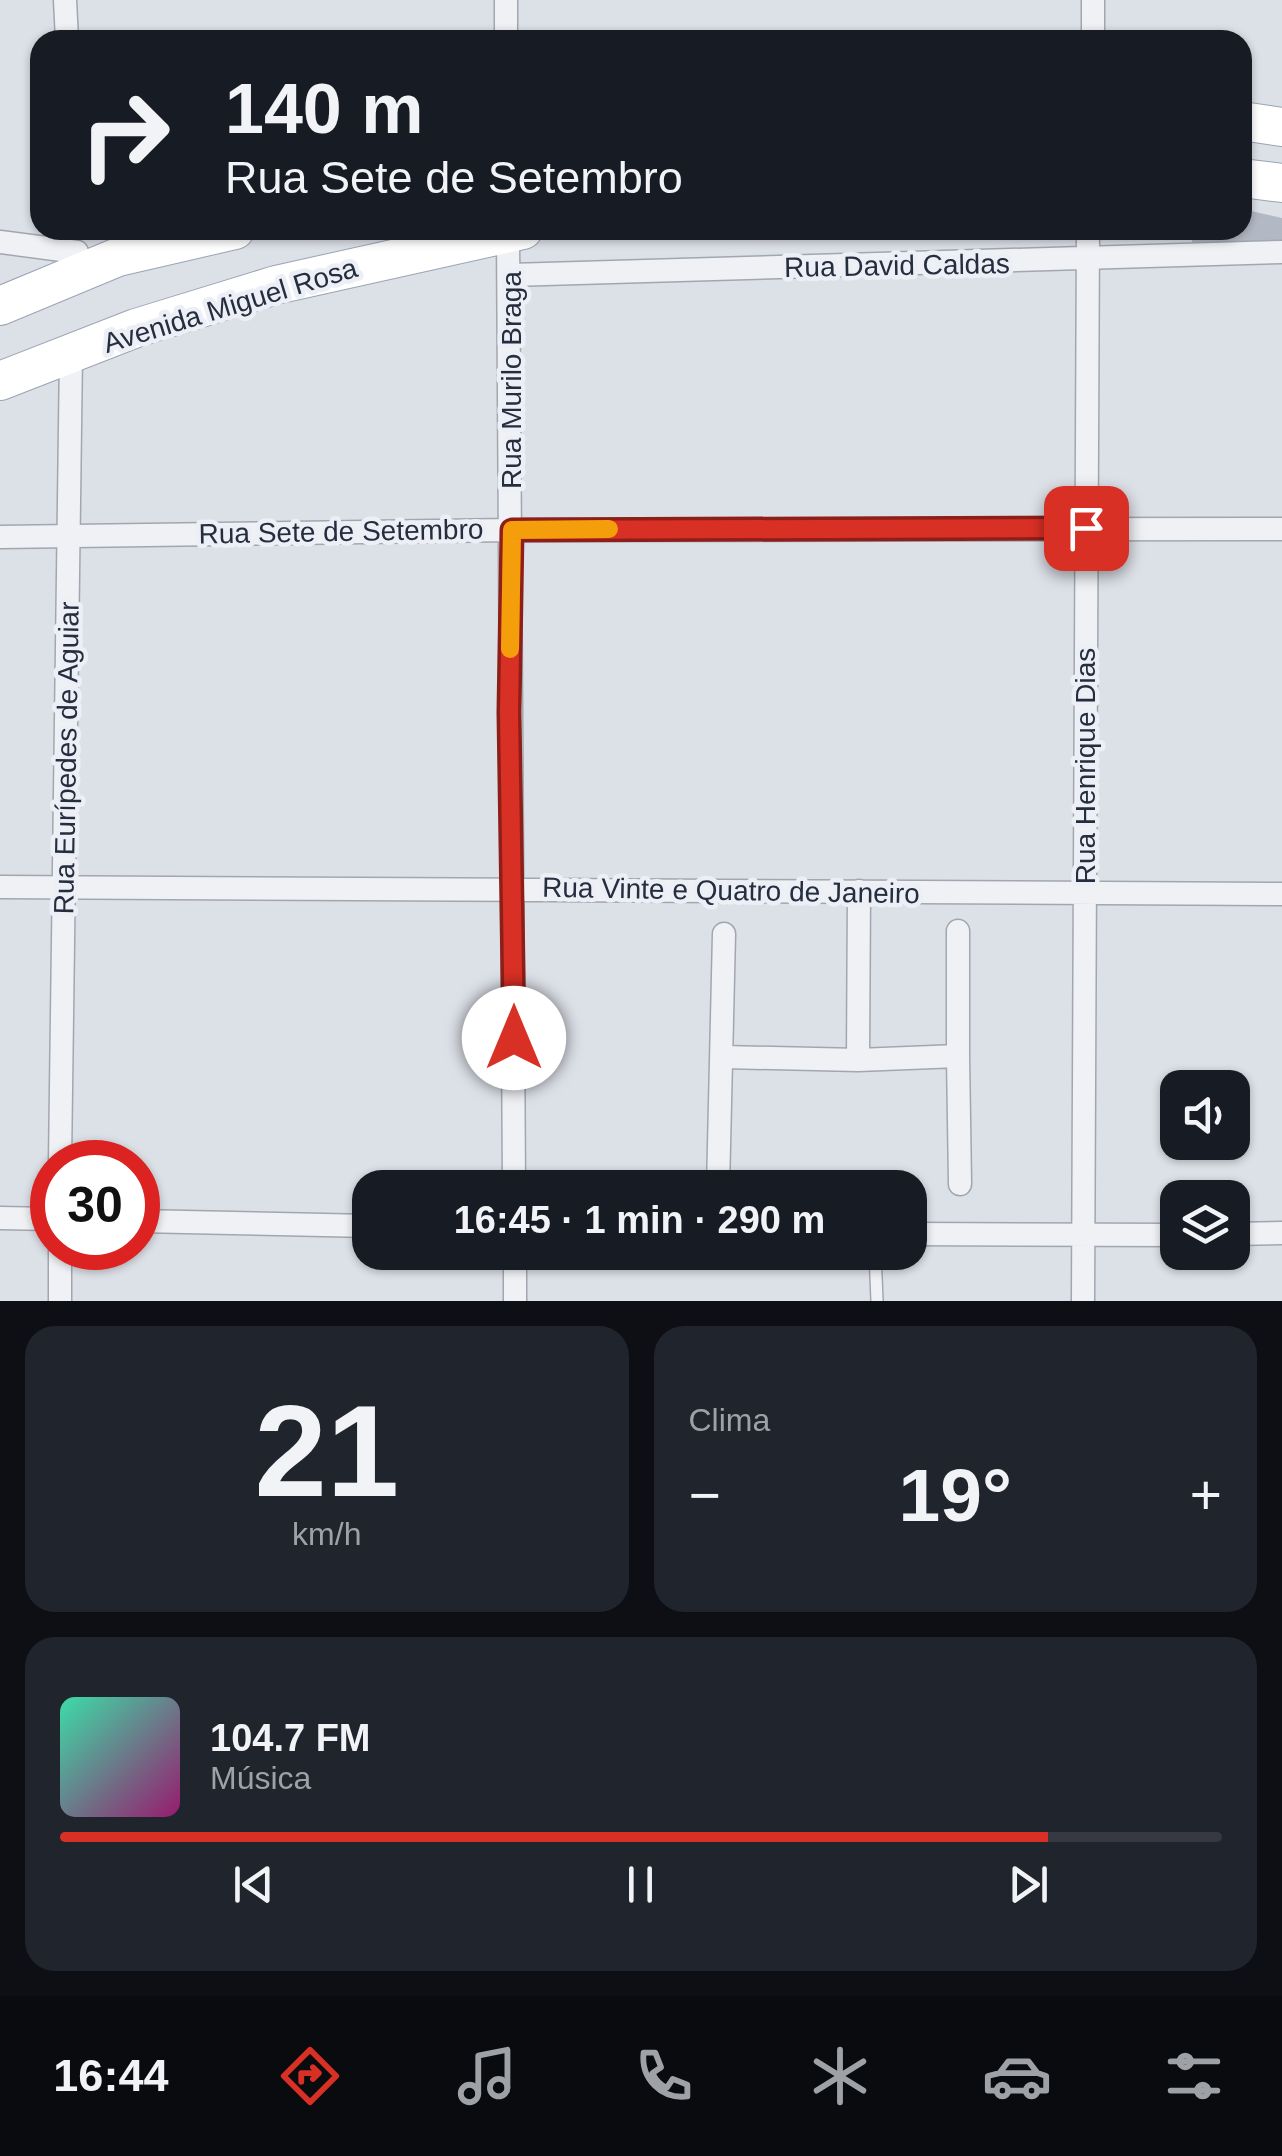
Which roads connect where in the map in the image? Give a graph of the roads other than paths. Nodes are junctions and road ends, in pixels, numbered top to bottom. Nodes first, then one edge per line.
1 (65, 0) edge
2 (506, 0) edge
3 (1093, 0) edge
4 (66, 30) edge
5 (506, 30) edge
6 (1093, 30) edge
7 (1252, 123) edge
8 (1282, 128) edge
9 (1252, 179) edge
10 (1282, 183) edge
11 (192, 240) edge
12 (480, 240) edge
13 (515, 240) edge
14 (1088, 240) edge
15 (0, 242) edge
16 (78, 251) edge
17 (1282, 252) edge
18 (1088, 260) junction
19 (511, 274) junction
20 (0, 306) edge
21 (71, 354) junction
22 (0, 381) edge
23 (1086, 528) junction
24 (1282, 529) edge
25 (512, 530) junction
26 (70, 534) junction
27 (0, 537) edge
28 (0, 887) edge
29 (64, 888) junction
30 (514, 888) junction
31 (859, 892) junction
32 (1085, 894) junction
33 (1282, 894) edge
34 (958, 932) dead end
35 (724, 934) dead end
36 (958, 1056) junction
37 (724, 1057) junction
38 (858, 1060) junction
39 (60, 1140) edge
40 (514, 1170) edge
41 (719, 1170) edge
42 (960, 1184) dead end
43 (0, 1218) edge
44 (30, 1219) edge
45 (160, 1221) edge
46 (352, 1226) edge
47 (1282, 1233) edge
48 (927, 1234) edge
49 (1250, 1234) edge
50 (1160, 1235) edge
51 (1082, 1236) junction
52 (60, 1270) edge
53 (514, 1270) edge
54 (876, 1270) edge
55 (60, 1301) edge
56 (515, 1301) edge
57 (877, 1301) edge
58 (1083, 1301) edge

1 - 4 street
2 - 5 street
3 - 6 street
7 - 8 main road
9 - 10 main road
11 - 16 main road
12 - 21 main road, Avenida Miguel Rosa
13 - 19 street, Rua Murilo Braga
14 - 18 street, Rua Henrique Dias
15 - 16 street
16 - 20 main road
17 - 18 street, Rua David Caldas
18 - 19 street, Rua David Caldas
18 - 23 street, Rua Henrique Dias
19 - 25 street, Rua Murilo Braga
21 - 22 main road, Avenida Miguel Rosa
21 - 26 street, Rua Eurípedes de Aguiar
23 - 24 street, Rua Sete de Setembro
23 - 25 street, Rua Sete de Setembro
23 - 32 street, Rua Henrique Dias
25 - 26 street, Rua Sete de Setembro
25 - 30 street, Rua Murilo Braga
26 - 27 street, Rua Sete de Setembro
26 - 29 street, Rua Eurípedes de Aguiar
28 - 29 street, Rua Vinte e Quatro de Janeiro
29 - 30 street, Rua Vinte e Quatro de Janeiro
29 - 39 street, Rua Eurípedes de Aguiar
30 - 31 street, Rua Vinte e Quatro de Janeiro
30 - 40 street, Rua Murilo Braga
31 - 32 street, Rua Vinte e Quatro de Janeiro
31 - 38 street
32 - 33 street, Rua Vinte e Quatro de Janeiro
32 - 51 street, Rua Henrique Dias
34 - 36 street
35 - 37 street
36 - 38 street
36 - 42 street
37 - 38 street
37 - 41 street
43 - 44 street
45 - 46 street
47 - 49 street
48 - 51 street
50 - 51 street
51 - 58 street, Rua Henrique Dias
52 - 55 street
53 - 56 street
54 - 57 lane

